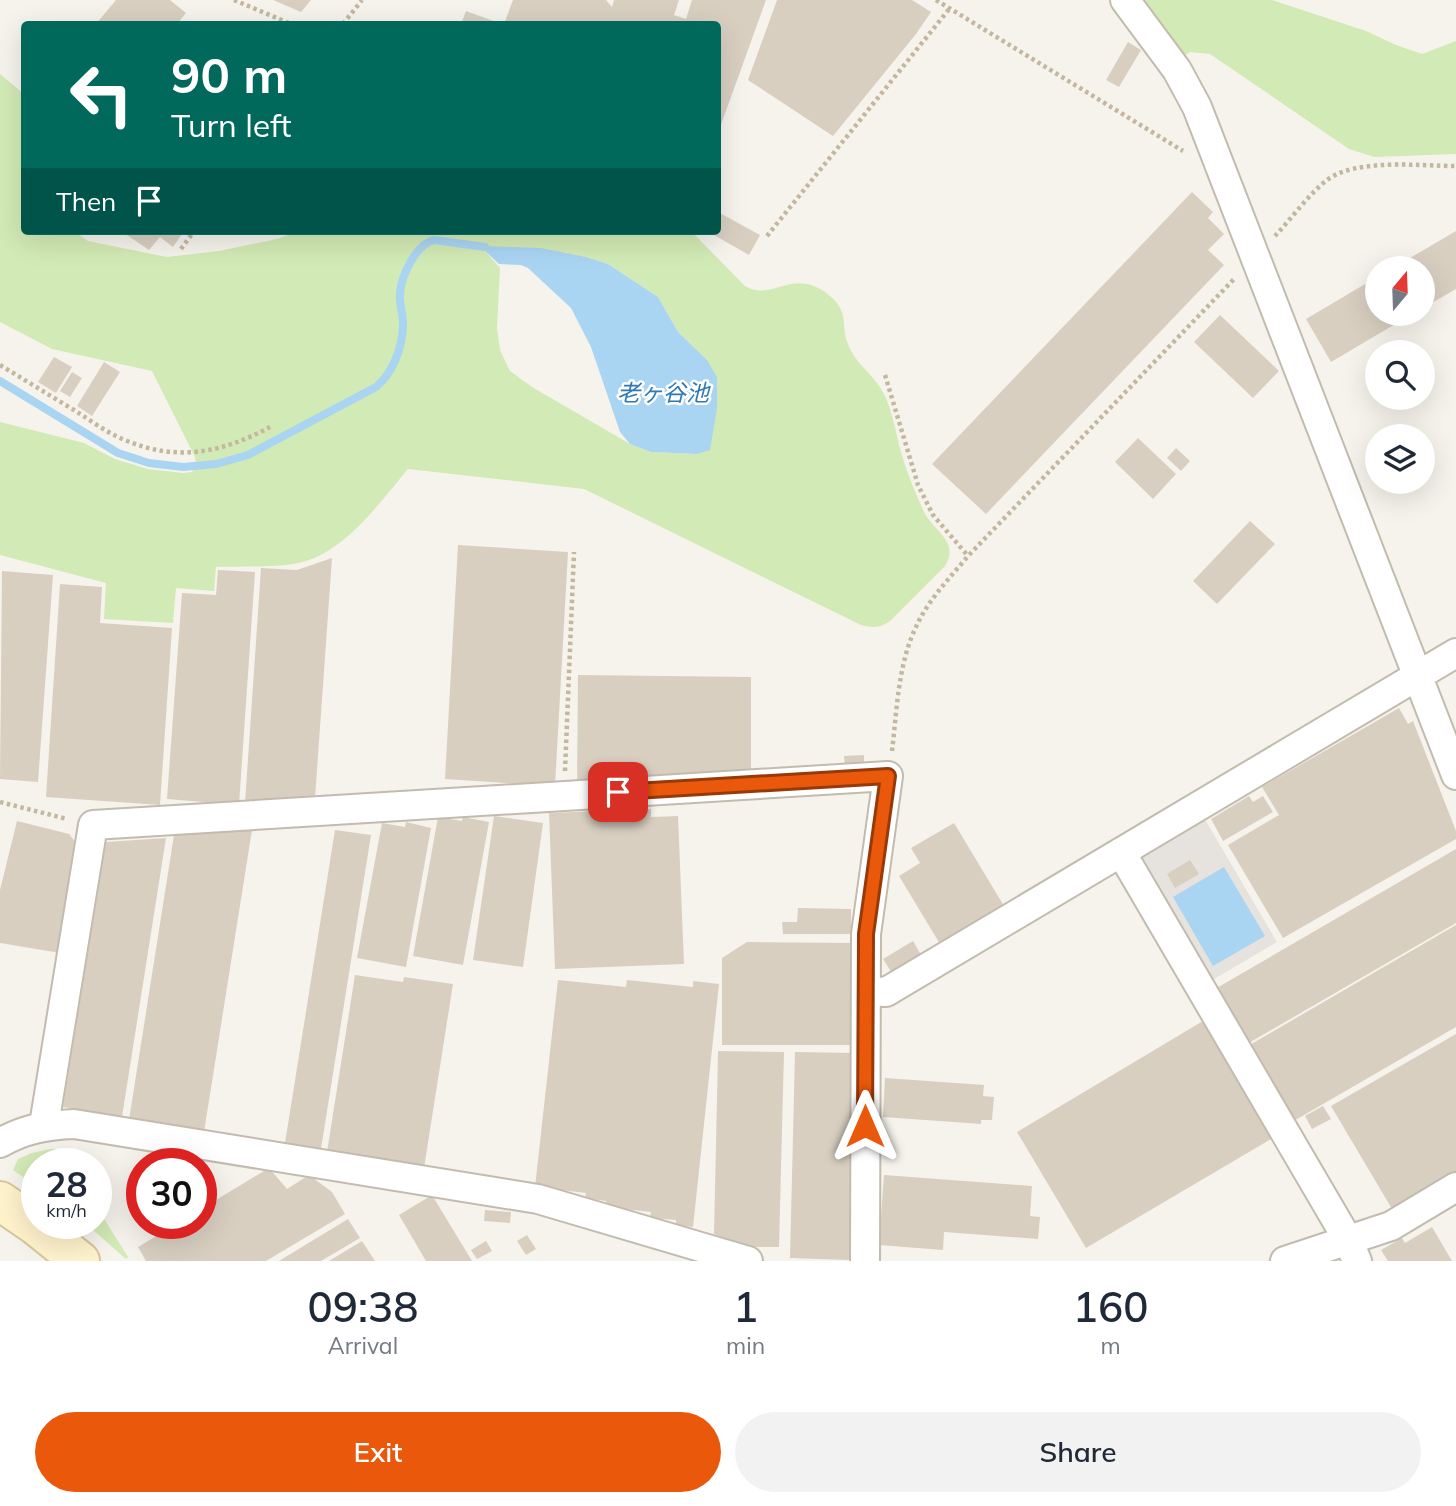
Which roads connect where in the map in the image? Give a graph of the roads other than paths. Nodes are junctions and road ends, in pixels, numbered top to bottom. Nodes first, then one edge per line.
1 (1125, 0) edge
2 (1456, 653) edge
3 (1418, 676) junction
4 (1456, 775) edge
5 (1121, 852) junction
6 (866, 991) junction
7 (44, 1125) junction
8 (0, 1143) edge
9 (1456, 1187) edge
10 (0, 1201) edge
11 (1353, 1250) edge
12 (80, 1261) edge
13 (748, 1261) edge
14 (865, 1261) edge
15 (1285, 1261) edge

1 - 3 street
2 - 3 street
3 - 4 street
3 - 5 street
5 - 6 street
5 - 11 street
6 - 7 street
6 - 14 street
7 - 8 street
7 - 13 street
9 - 11 street
10 - 12 street
11 - 15 street

